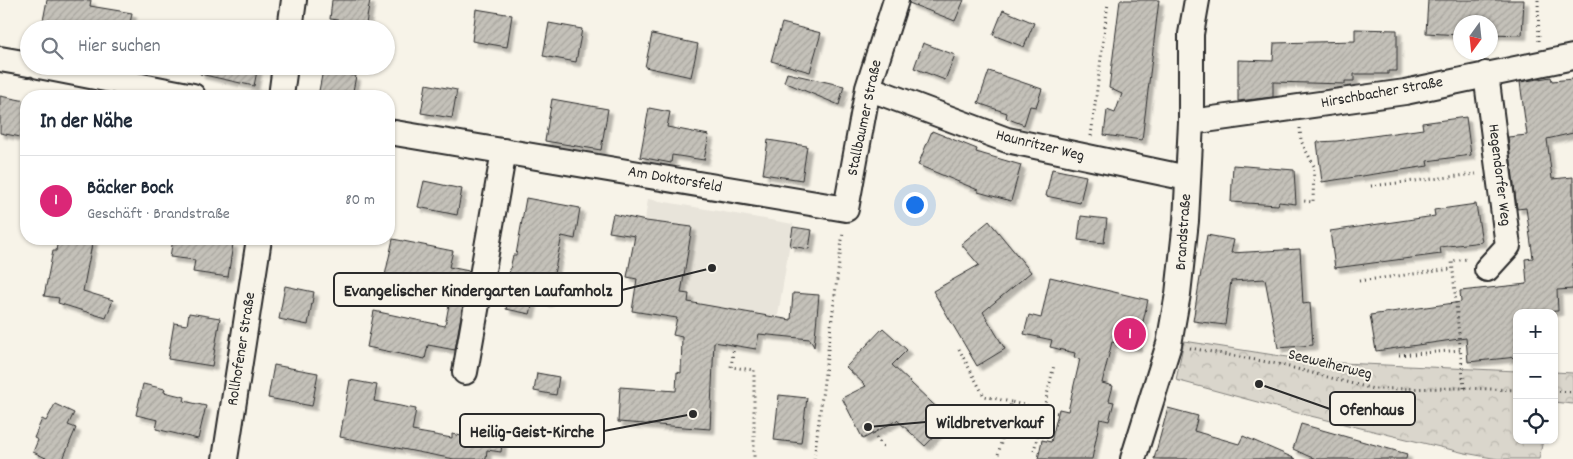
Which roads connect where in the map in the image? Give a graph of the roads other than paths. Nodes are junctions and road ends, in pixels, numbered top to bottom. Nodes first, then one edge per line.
1 (294, 0) edge
2 (896, 0) edge
3 (1197, 0) edge
4 (291, 20) edge
5 (1573, 57) edge
6 (0, 59) edge
7 (20, 62) edge
8 (1486, 74) junction
9 (85, 75) edge
10 (284, 75) edge
11 (868, 88) junction
12 (162, 90) edge
13 (282, 90) edge
14 (1191, 122) junction
15 (395, 133) edge
16 (504, 151) junction
17 (1187, 178) junction
18 (846, 209) joint
19 (258, 245) edge
20 (1488, 268) road end
21 (465, 372) dead end
22 (225, 459) edge
23 (1133, 459) edge

1 - 4 street
2 - 11 street, Stallbaumer Straße
3 - 14 street, Brandstraße
5 - 8 street, Hirschbacher Straße
6 - 7 street
8 - 14 street, Hirschbacher Straße
8 - 20 street, Hegendorfer Weg
9 - 12 street
10 - 13 street
11 - 17 street, Haunritzer Weg
11 - 18 street, Stallbaumer Straße
14 - 17 street, Brandstraße
15 - 16 street, Am Doktorsfeld
16 - 18 street, Am Doktorsfeld
16 - 21 street
17 - 23 street, Brandstraße
19 - 22 street, Rollhofener Straße

